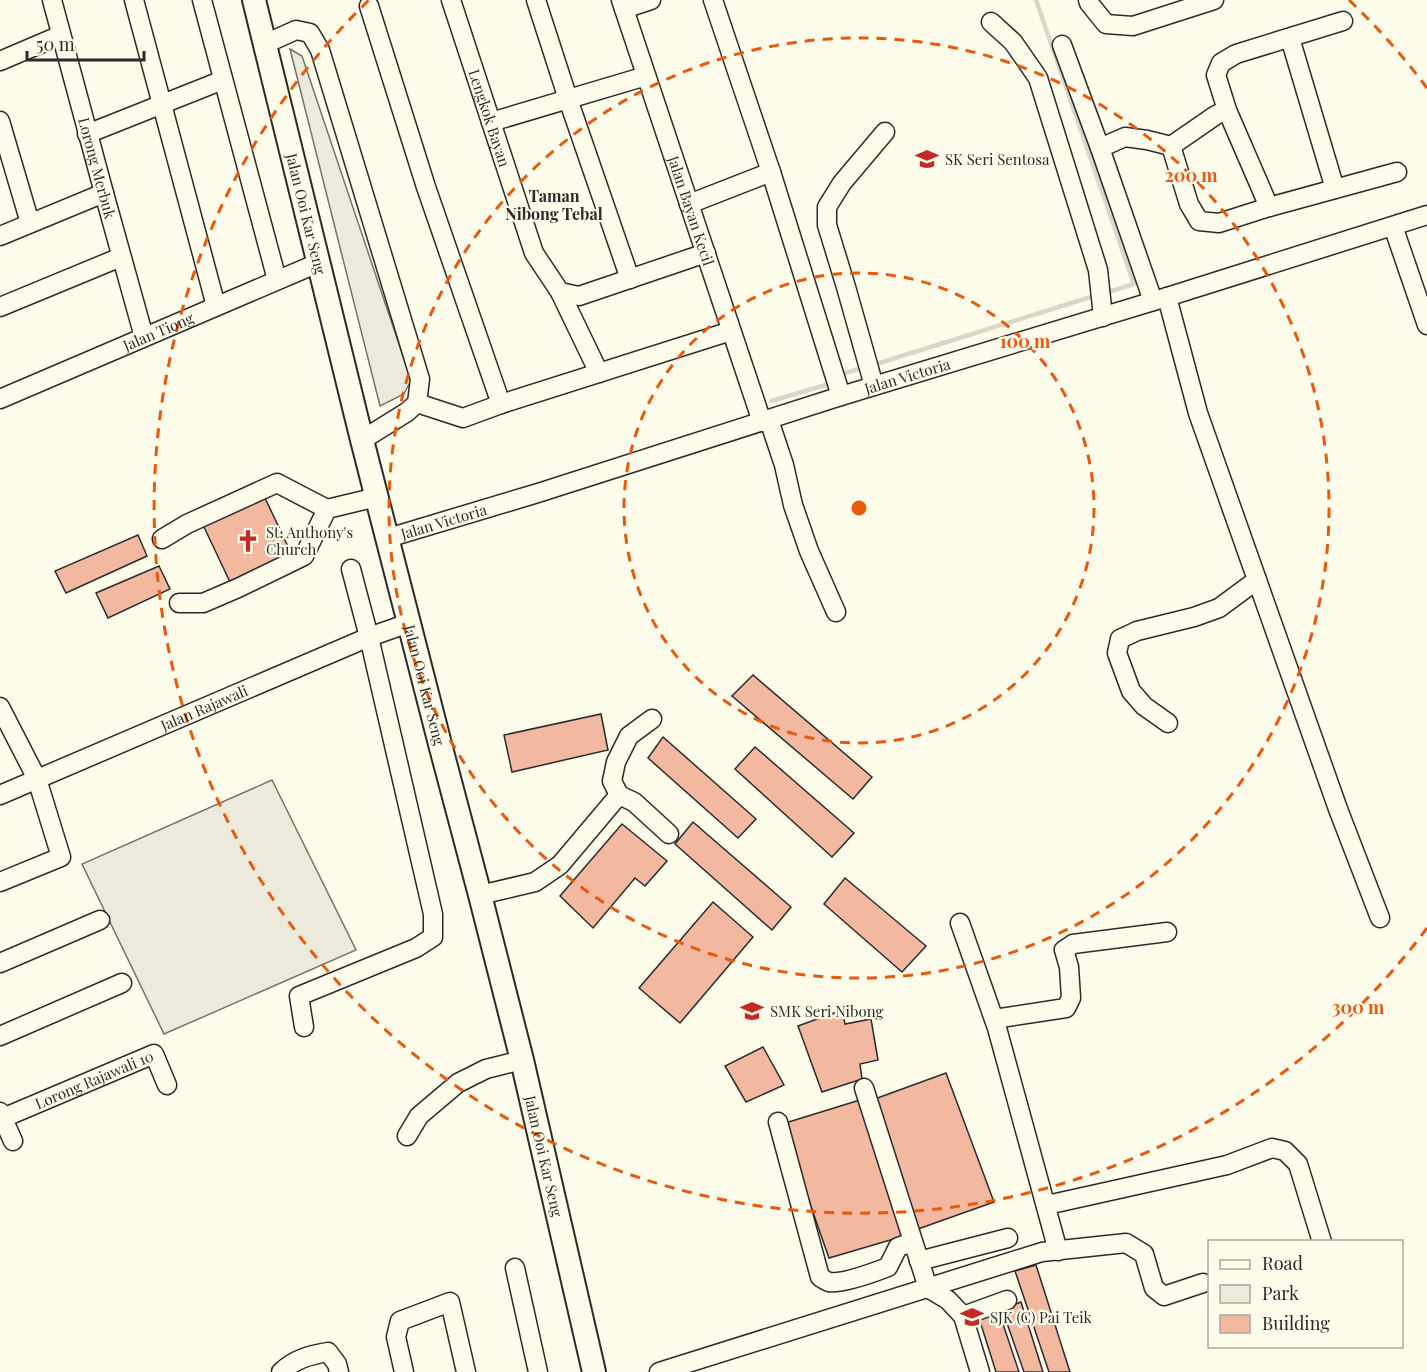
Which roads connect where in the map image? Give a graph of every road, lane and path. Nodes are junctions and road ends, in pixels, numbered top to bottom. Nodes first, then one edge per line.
1 (52, 0) edge
2 (134, 0) edge
3 (202, 0) edge
4 (254, 0) edge
5 (451, 0) edge
6 (536, 0) edge
7 (651, 0) edge
8 (713, 0) edge
9 (1088, 0) edge
10 (1214, 0) edge
11 (622, 5) edge
12 (1181, 5) edge
13 (369, 6) dead end
14 (1343, 21) dead end
15 (991, 22) dead end
16 (61, 35) junction
17 (1290, 38) junction
18 (265, 44) junction
19 (1062, 45) dead end
20 (0, 61) edge
21 (646, 76) junction
22 (224, 80) junction
23 (568, 99) junction
24 (163, 104) junction
25 (1227, 110) junction
26 (0, 121) edge
27 (491, 122) junction
28 (885, 132) dead end
29 (87, 134) junction
30 (1171, 146) junction
31 (1100, 148) junction
32 (771, 172) junction
33 (1397, 172) dead end
34 (1335, 189) junction
35 (104, 193) junction
36 (689, 204) junction
37 (1269, 207) junction
38 (1427, 215) edge
39 (30, 223) junction
40 (1394, 226) junction
41 (0, 236) edge
42 (706, 253) junction
43 (121, 257) junction
44 (318, 263) junction
45 (630, 279) junction
46 (277, 280) junction
47 (560, 292) junction
48 (1160, 299) junction
49 (1102, 302) junction
50 (216, 306) junction
51 (0, 307) edge
52 (1427, 325) edge
53 (731, 331) junction
54 (144, 337) junction
55 (599, 373) junction
56 (870, 373) junction
57 (841, 396) junction
58 (0, 399) edge
59 (417, 403) junction
60 (501, 404) junction
61 (765, 421) junction
62 (362, 440) junction
63 (377, 497) junction
64 (327, 509) junction
65 (388, 538) junction
66 (162, 539) dead end
67 (351, 569) dead end
68 (1257, 580) junction
69 (179, 603) dead end
70 (836, 612) dead end
71 (409, 623) junction
72 (369, 637) junction
73 (0, 707) edge
74 (652, 719) dead end
75 (1168, 723) dead end
76 (37, 779) junction
77 (0, 795) edge
78 (619, 795) junction
79 (669, 834) dead end
80 (0, 882) edge
81 (480, 895) junction
82 (1380, 918) dead end
83 (100, 920) dead end
84 (960, 923) dead end
85 (1167, 932) dead end
86 (0, 963) edge
87 (122, 983) dead end
88 (994, 1019) junction
89 (304, 1027) dead end
90 (0, 1036) edge
91 (522, 1060) junction
92 (167, 1085) dead end
93 (864, 1088) dead end
94 (1, 1115) edge
95 (778, 1122) dead end
96 (407, 1136) dead end
97 (13, 1141) dead end
98 (1047, 1205) junction
99 (1008, 1238) dead end
100 (1321, 1240) edge
101 (913, 1242) junction
102 (1058, 1251) junction
103 (919, 1261) junction
104 (515, 1268) dead end
105 (1203, 1283) dead end
106 (928, 1288) junction
107 (1007, 1300) dead end
108 (963, 1316) junction
109 (281, 1372) edge
110 (339, 1372) edge
111 (404, 1372) edge
112 (466, 1372) edge
113 (538, 1372) edge
114 (594, 1372) edge
115 (660, 1372) edge
116 (980, 1372) edge

1 - 16 street, Lorong Merbuk
2 - 24 street
3 - 22 street
4 - 18 main road, Jalan Ooi Kar Seng
5 - 27 street, Lengkok Bayan
6 - 23 street
7 - 11 street
8 - 32 street
9 - 12 street
10 - 12 street
11 - 21 street, Jalan Bayan Kecil
13 - 60 street
14 - 17 street
15 - 49 street
16 - 20 street
16 - 29 street, Lorong Merbuk
17 - 25 street
17 - 34 street
18 - 44 main road, Jalan Ooi Kar Seng
18 - 59 street
19 - 31 street
21 - 23 street
21 - 36 street, Jalan Bayan Kecil
22 - 24 street
22 - 46 street
23 - 27 street
23 - 45 street
24 - 29 street
24 - 50 street
25 - 30 street
25 - 37 street
26 - 39 street
27 - 47 street, Lengkok Bayan
28 - 56 street
29 - 35 street, Lorong Merbuk
30 - 31 street
30 - 37 street
31 - 48 street
32 - 36 street
32 - 57 street
33 - 34 street
34 - 37 street
35 - 39 street
35 - 43 street, Lorong Merbuk
36 - 42 street, Jalan Bayan Kecil
38 - 40 street, Jalan Victoria
39 - 41 street
40 - 48 street, Jalan Victoria
40 - 52 street
42 - 45 street
42 - 53 street, Jalan Bayan Kecil
43 - 51 street
43 - 54 street, Lorong Merbuk
44 - 46 street, Jalan Tiong
44 - 62 main road, Jalan Ooi Kar Seng
45 - 47 street
46 - 50 street, Jalan Tiong
47 - 55 street, Lengkok Bayan
48 - 49 street, Jalan Victoria
48 - 68 street
49 - 56 street, Jalan Victoria
50 - 54 street, Jalan Tiong
53 - 55 street
53 - 61 street, Jalan Bayan Kecil
54 - 58 street, Jalan Tiong
55 - 60 street
56 - 57 street, Jalan Victoria
57 - 61 street, Jalan Victoria
59 - 60 street
59 - 62 street
61 - 65 street, Jalan Victoria
61 - 70 street, Jalan Bayan Kecil
62 - 63 main road, Jalan Ooi Kar Seng
63 - 64 street
63 - 65 main road, Jalan Ooi Kar Seng
64 - 66 street
64 - 69 street
65 - 71 main road, Jalan Ooi Kar Seng
67 - 72 street
68 - 75 street
68 - 82 street
71 - 72 street, Jalan Rajawali
71 - 81 main road, Jalan Ooi Kar Seng
72 - 76 street, Jalan Rajawali
72 - 89 street
73 - 76 street
74 - 78 street
76 - 77 street, Jalan Rajawali
76 - 80 street
78 - 79 street
78 - 81 street
81 - 91 main road, Jalan Ooi Kar Seng
83 - 86 street
84 - 88 street
85 - 88 street
87 - 90 street
88 - 98 street
91 - 96 street
91 - 114 main road, Jalan Ooi Kar Seng
92 - 94 street, Lorong Rajawali 10
93 - 101 street
94 - 97 street
95 - 101 street
98 - 100 street
98 - 102 street
99 - 103 street
101 - 103 street
102 - 105 street
102 - 106 street
103 - 106 street
104 - 113 street
106 - 108 street
106 - 115 street
107 - 108 street
108 - 116 street
109 - 110 street
111 - 112 street

